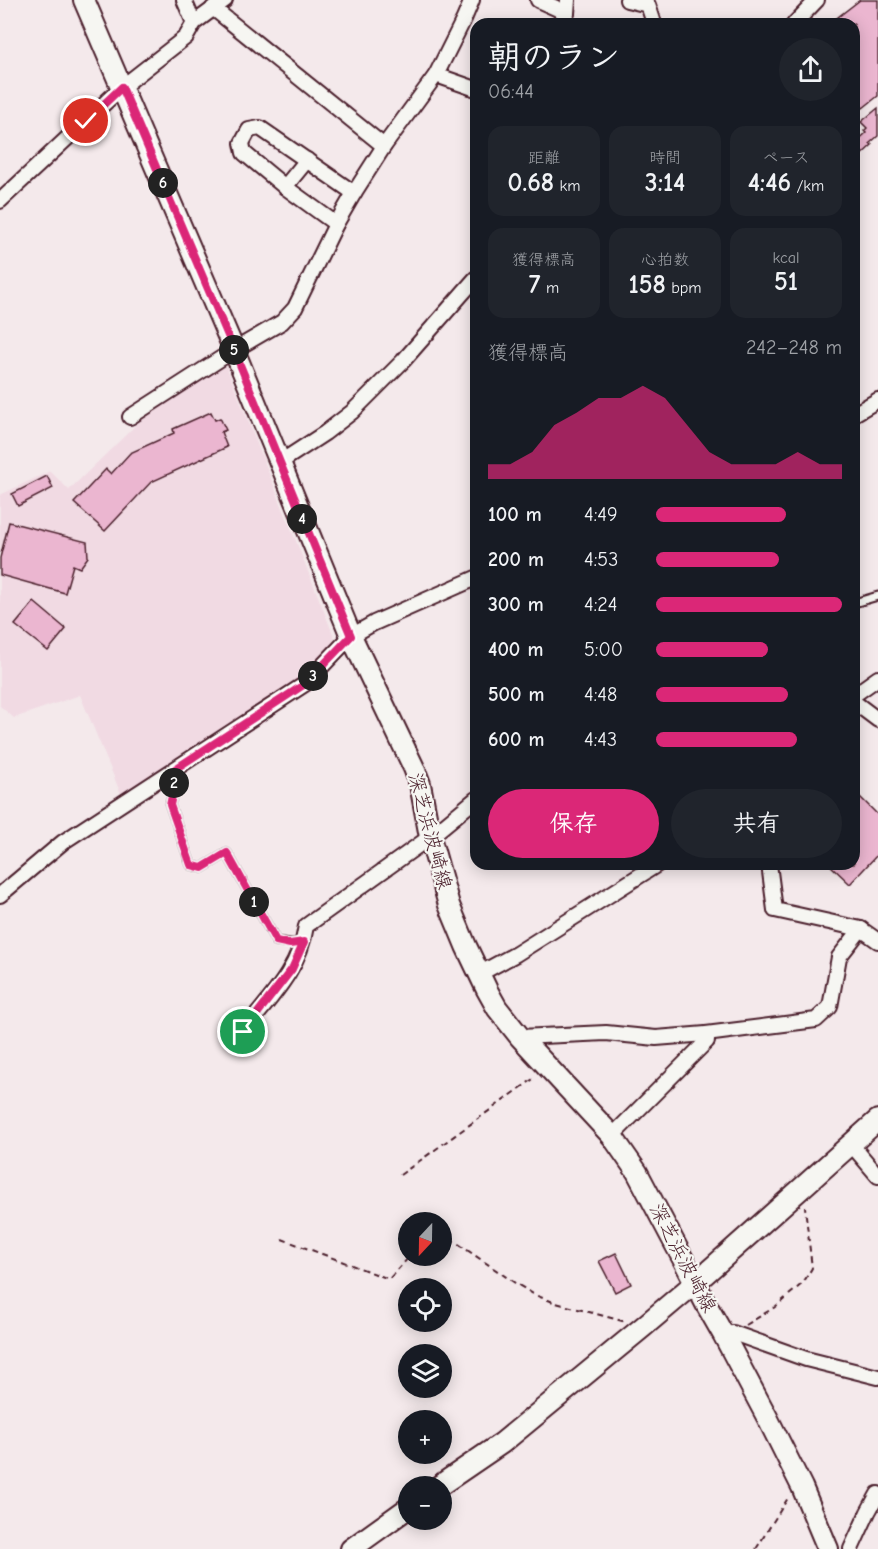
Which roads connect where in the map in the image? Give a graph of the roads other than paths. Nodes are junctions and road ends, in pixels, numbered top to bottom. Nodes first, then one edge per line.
1 (84, 0) edge
2 (184, 0) edge
3 (225, 0) edge
4 (472, 0) edge
5 (538, 0) edge
6 (627, 0) edge
7 (817, 0) edge
8 (213, 8) junction
9 (566, 12) edge
10 (652, 18) edge
11 (800, 18) edge
12 (194, 23) junction
13 (436, 75) junction
14 (122, 87) junction
15 (470, 87) edge
16 (384, 146) junction
17 (306, 160) junction
18 (285, 187) junction
19 (354, 193) junction
20 (0, 201) edge
21 (336, 224) junction
22 (470, 285) edge
23 (234, 350) junction
24 (878, 400) edge
25 (860, 410) edge
26 (130, 417) dead end
27 (279, 463) junction
28 (470, 581) edge
29 (878, 596) edge
30 (860, 601) edge
31 (351, 636) junction
32 (878, 678) edge
33 (860, 691) edge
34 (860, 706) edge
35 (878, 720) edge
36 (175, 769) junction
37 (470, 805) edge
38 (430, 837) junction
39 (649, 870) edge
40 (770, 870) edge
41 (0, 893) edge
42 (861, 929) junction
43 (878, 941) edge
44 (304, 942) junction
45 (479, 974) junction
46 (243, 1032) dead end
47 (706, 1034) junction
48 (520, 1037) junction
49 (878, 1120) edge
50 (612, 1136) junction
51 (851, 1144) junction
52 (878, 1176) edge
53 (695, 1283) junction
54 (728, 1333) junction
55 (878, 1377) edge
56 (452, 1477) edge
57 (878, 1494) edge
58 (398, 1515) edge
59 (351, 1549) edge
60 (828, 1549) edge
61 (851, 1549) edge

1 - 14 main road, 深芝浜波崎線
2 - 12 street
3 - 8 street
4 - 13 street
5 - 9 street
6 - 10 street
7 - 11 street
8 - 12 street
8 - 16 street
12 - 14 street
13 - 15 street
13 - 16 street
14 - 20 street
14 - 23 main road, 深芝浜波崎線
16 - 19 street
17 - 18 street
17 - 18 street
17 - 19 street
18 - 21 street
19 - 21 street
21 - 23 street
22 - 27 street
23 - 26 street
23 - 27 main road, 深芝浜波崎線
24 - 25 street
27 - 31 main road, 深芝浜波崎線
28 - 31 street
29 - 30 lane
31 - 36 street
31 - 38 main road, 深芝浜波崎線
32 - 33 street
34 - 35 street
36 - 41 street
36 - 44 lane
37 - 38 street
38 - 44 street
38 - 45 main road, 深芝浜波崎線
39 - 45 street
40 - 42 street
42 - 43 street
42 - 47 street
44 - 46 street
45 - 48 main road, 深芝浜波崎線
47 - 48 street
47 - 50 street
48 - 50 main road, 深芝浜波崎線
49 - 51 main road
50 - 53 main road, 深芝浜波崎線
51 - 52 street
51 - 53 main road
53 - 54 main road, 深芝浜波崎線
53 - 56 main road
54 - 55 street
54 - 60 main road, 深芝浜波崎線
57 - 61 street
58 - 59 main road

